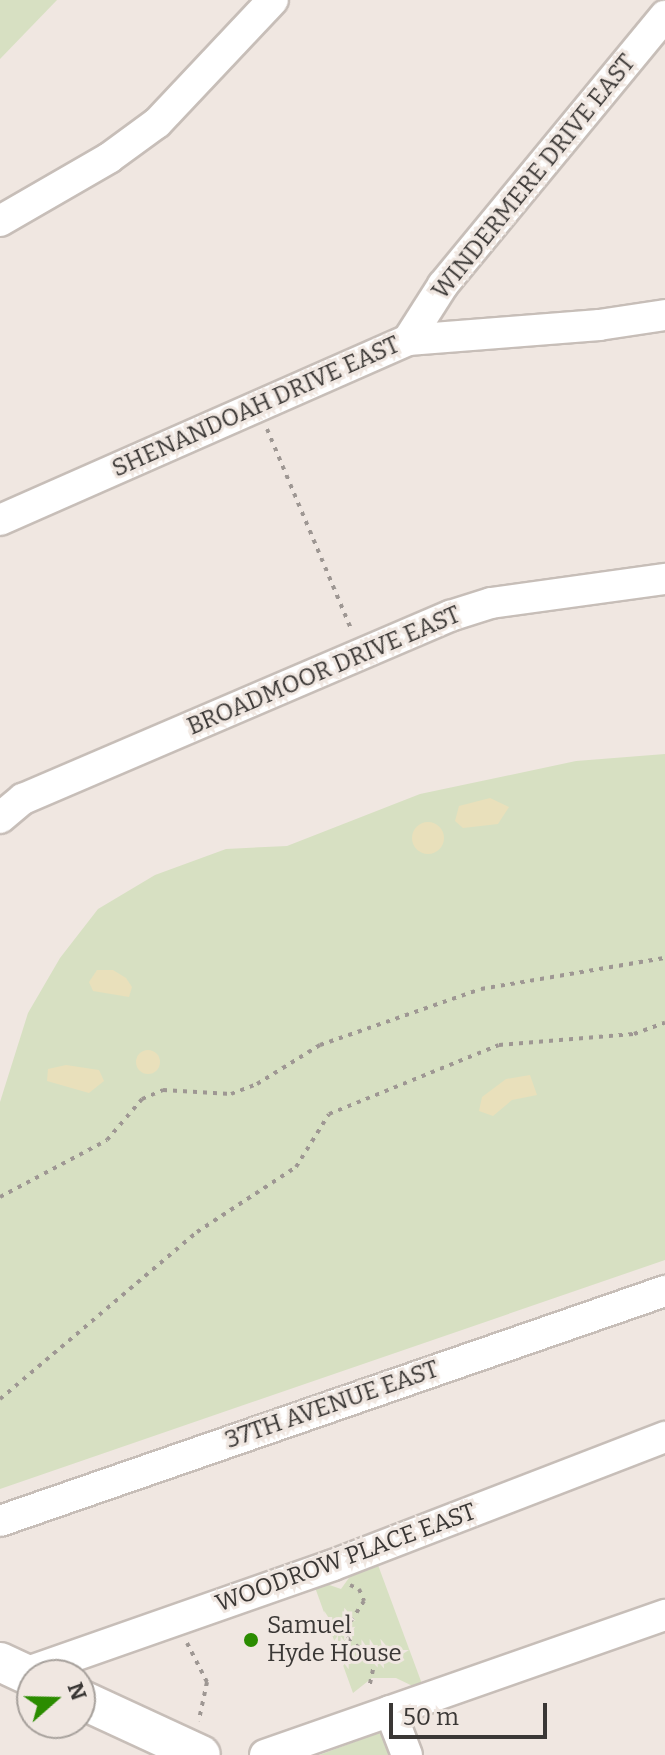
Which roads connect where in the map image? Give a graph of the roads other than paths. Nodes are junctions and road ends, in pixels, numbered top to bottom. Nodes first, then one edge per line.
1 (273, 0) edge
2 (665, 16) edge
3 (0, 221) edge
4 (665, 315) edge
5 (408, 340) junction
6 (0, 520) edge
7 (665, 579) edge
8 (0, 818) edge
9 (665, 1291) edge
10 (665, 1437) edge
11 (0, 1521) edge
12 (665, 1615) edge
13 (56, 1659) edge
14 (96, 1704) edge
15 (390, 1711) junction
16 (200, 1738) edge
17 (265, 1755) edge
18 (407, 1755) edge

1 - 3 street
2 - 5 street, WINDERMERE DRIVE EAST
4 - 5 street, SHENANDOAH DRIVE EAST
5 - 6 street, SHENANDOAH DRIVE EAST
7 - 8 street, BROADMOOR DRIVE EAST
9 - 11 street, 37TH AVENUE EAST
10 - 13 street, WOODROW PLACE EAST
12 - 15 street
14 - 16 main road
15 - 17 street
15 - 18 street

